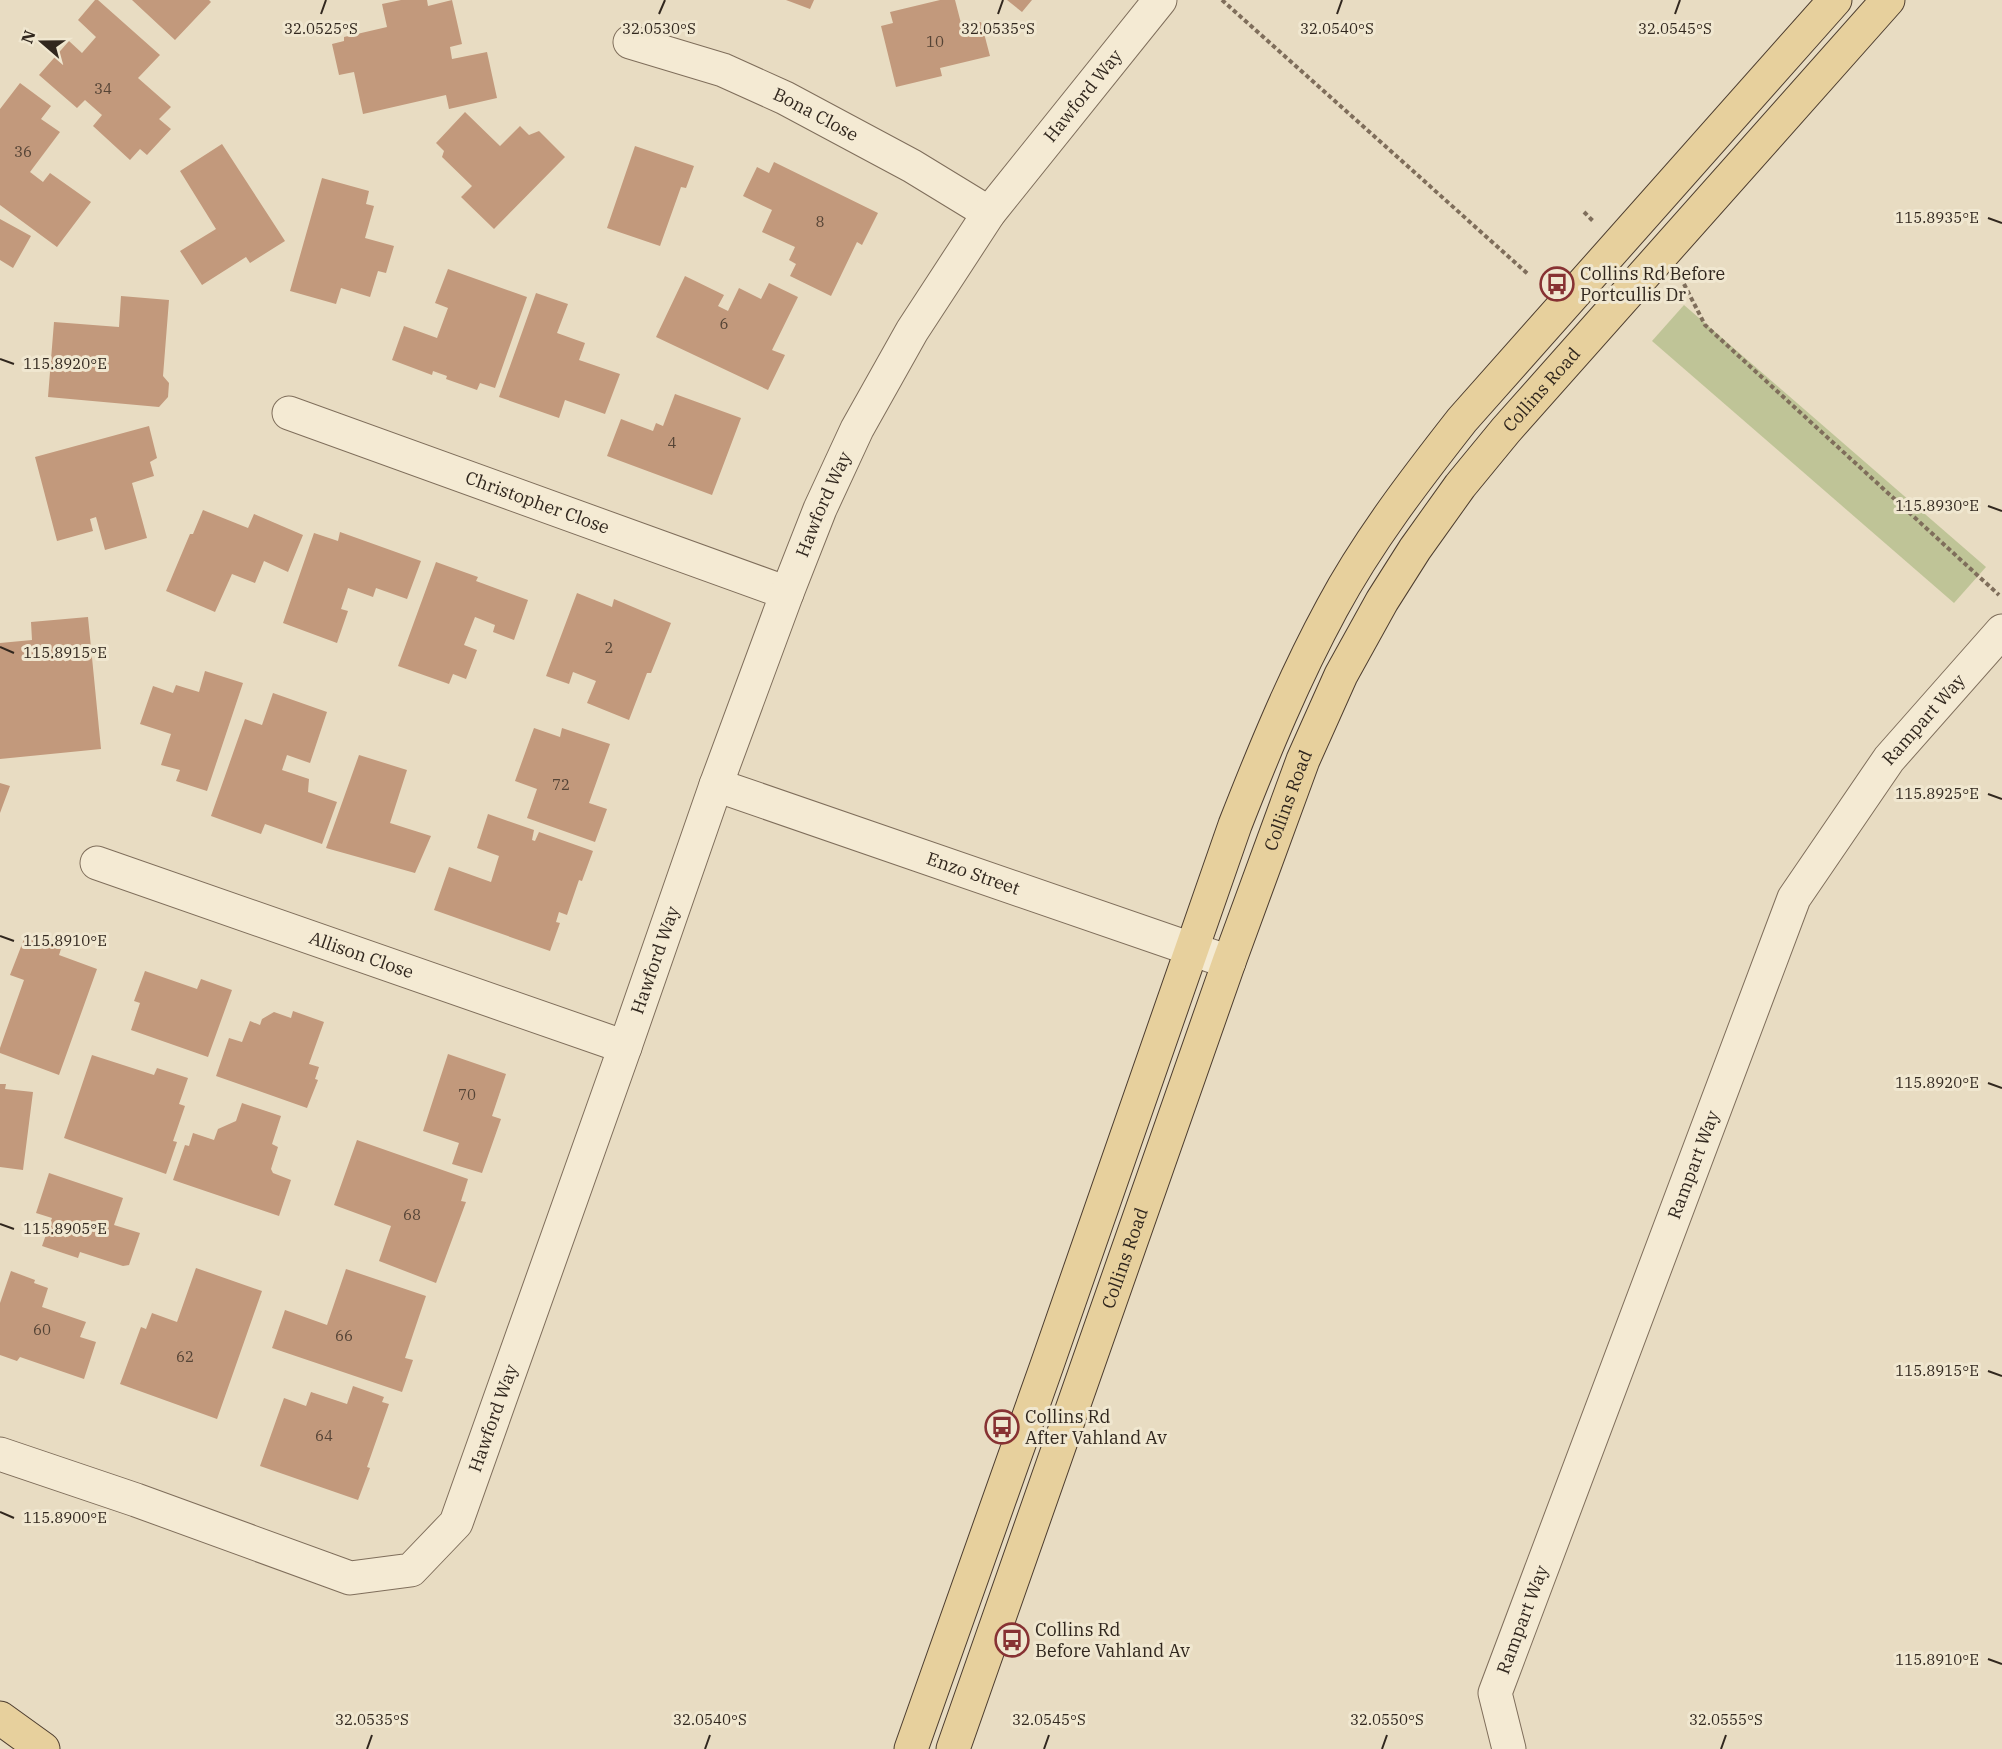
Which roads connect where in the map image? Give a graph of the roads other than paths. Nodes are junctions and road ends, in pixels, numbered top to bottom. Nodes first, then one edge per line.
1 (1160, 0) edge
2 (1835, 0) edge
3 (1888, 0) edge
4 (630, 42) dead end
5 (989, 213) junction
6 (289, 413) dead end
7 (787, 593) junction
8 (2002, 631) edge
9 (716, 785) junction
10 (97, 863) dead end
11 (1192, 949) junction
12 (1229, 962) junction
13 (625, 1047) junction
14 (0, 1454) edge
15 (0, 1718) edge
16 (43, 1749) edge
17 (911, 1749) edge
18 (953, 1749) edge
19 (1509, 1749) edge

1 - 5 street, Hawford Way
2 - 11 main road
3 - 12 main road, Collins Road
4 - 5 street, Bona Close
5 - 7 street, Hawford Way
6 - 7 street, Christopher Close
7 - 9 street, Hawford Way
8 - 19 street, Rampart Way
9 - 11 street, Enzo Street
9 - 13 street, Hawford Way
10 - 13 street, Allison Close
11 - 12 street, Enzo Street
11 - 17 main road
12 - 18 main road, Collins Road
13 - 14 street, Hawford Way
15 - 16 main road

